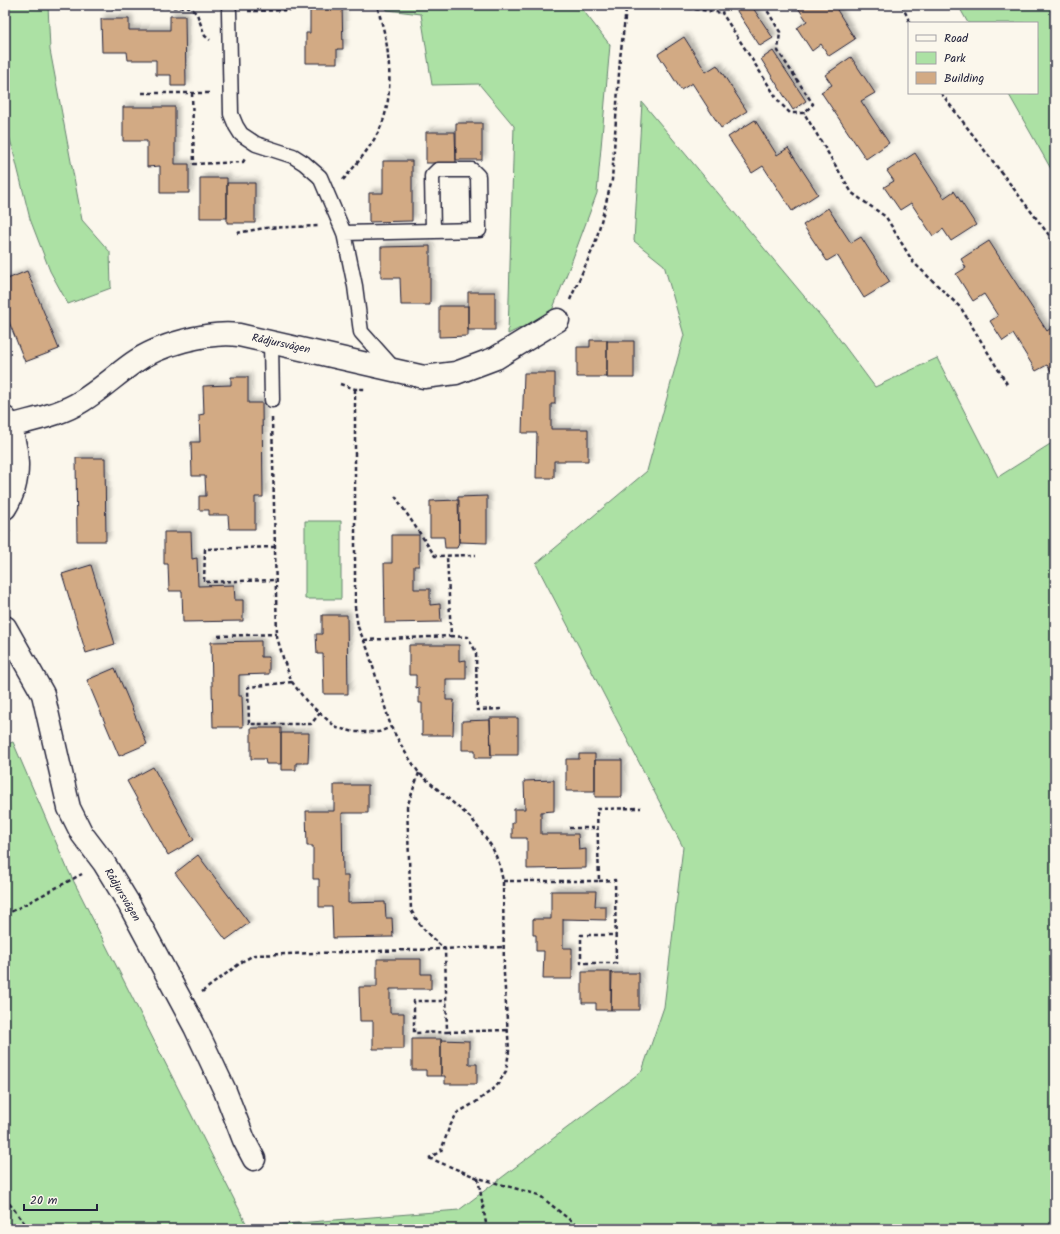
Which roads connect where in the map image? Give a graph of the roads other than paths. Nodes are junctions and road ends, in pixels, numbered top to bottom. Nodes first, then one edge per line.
1 (229, 11) dead end
2 (342, 229) junction
3 (433, 231) junction
4 (558, 320) road end
5 (271, 342) junction
6 (395, 370) junction
7 (272, 400) road end
8 (7, 422) edge
9 (5, 508) edge
10 (5, 627) edge
11 (254, 1159) dead end

1 - 2 lane
2 - 3 lane
2 - 6 lane
3 - 3 lane
4 - 6 street, Rådjursvägen
5 - 6 street, Rådjursvägen
5 - 7 lane
5 - 8 street, Rådjursvägen
8 - 9 street, Rådjursvägen
10 - 11 street, Rådjursvägen

